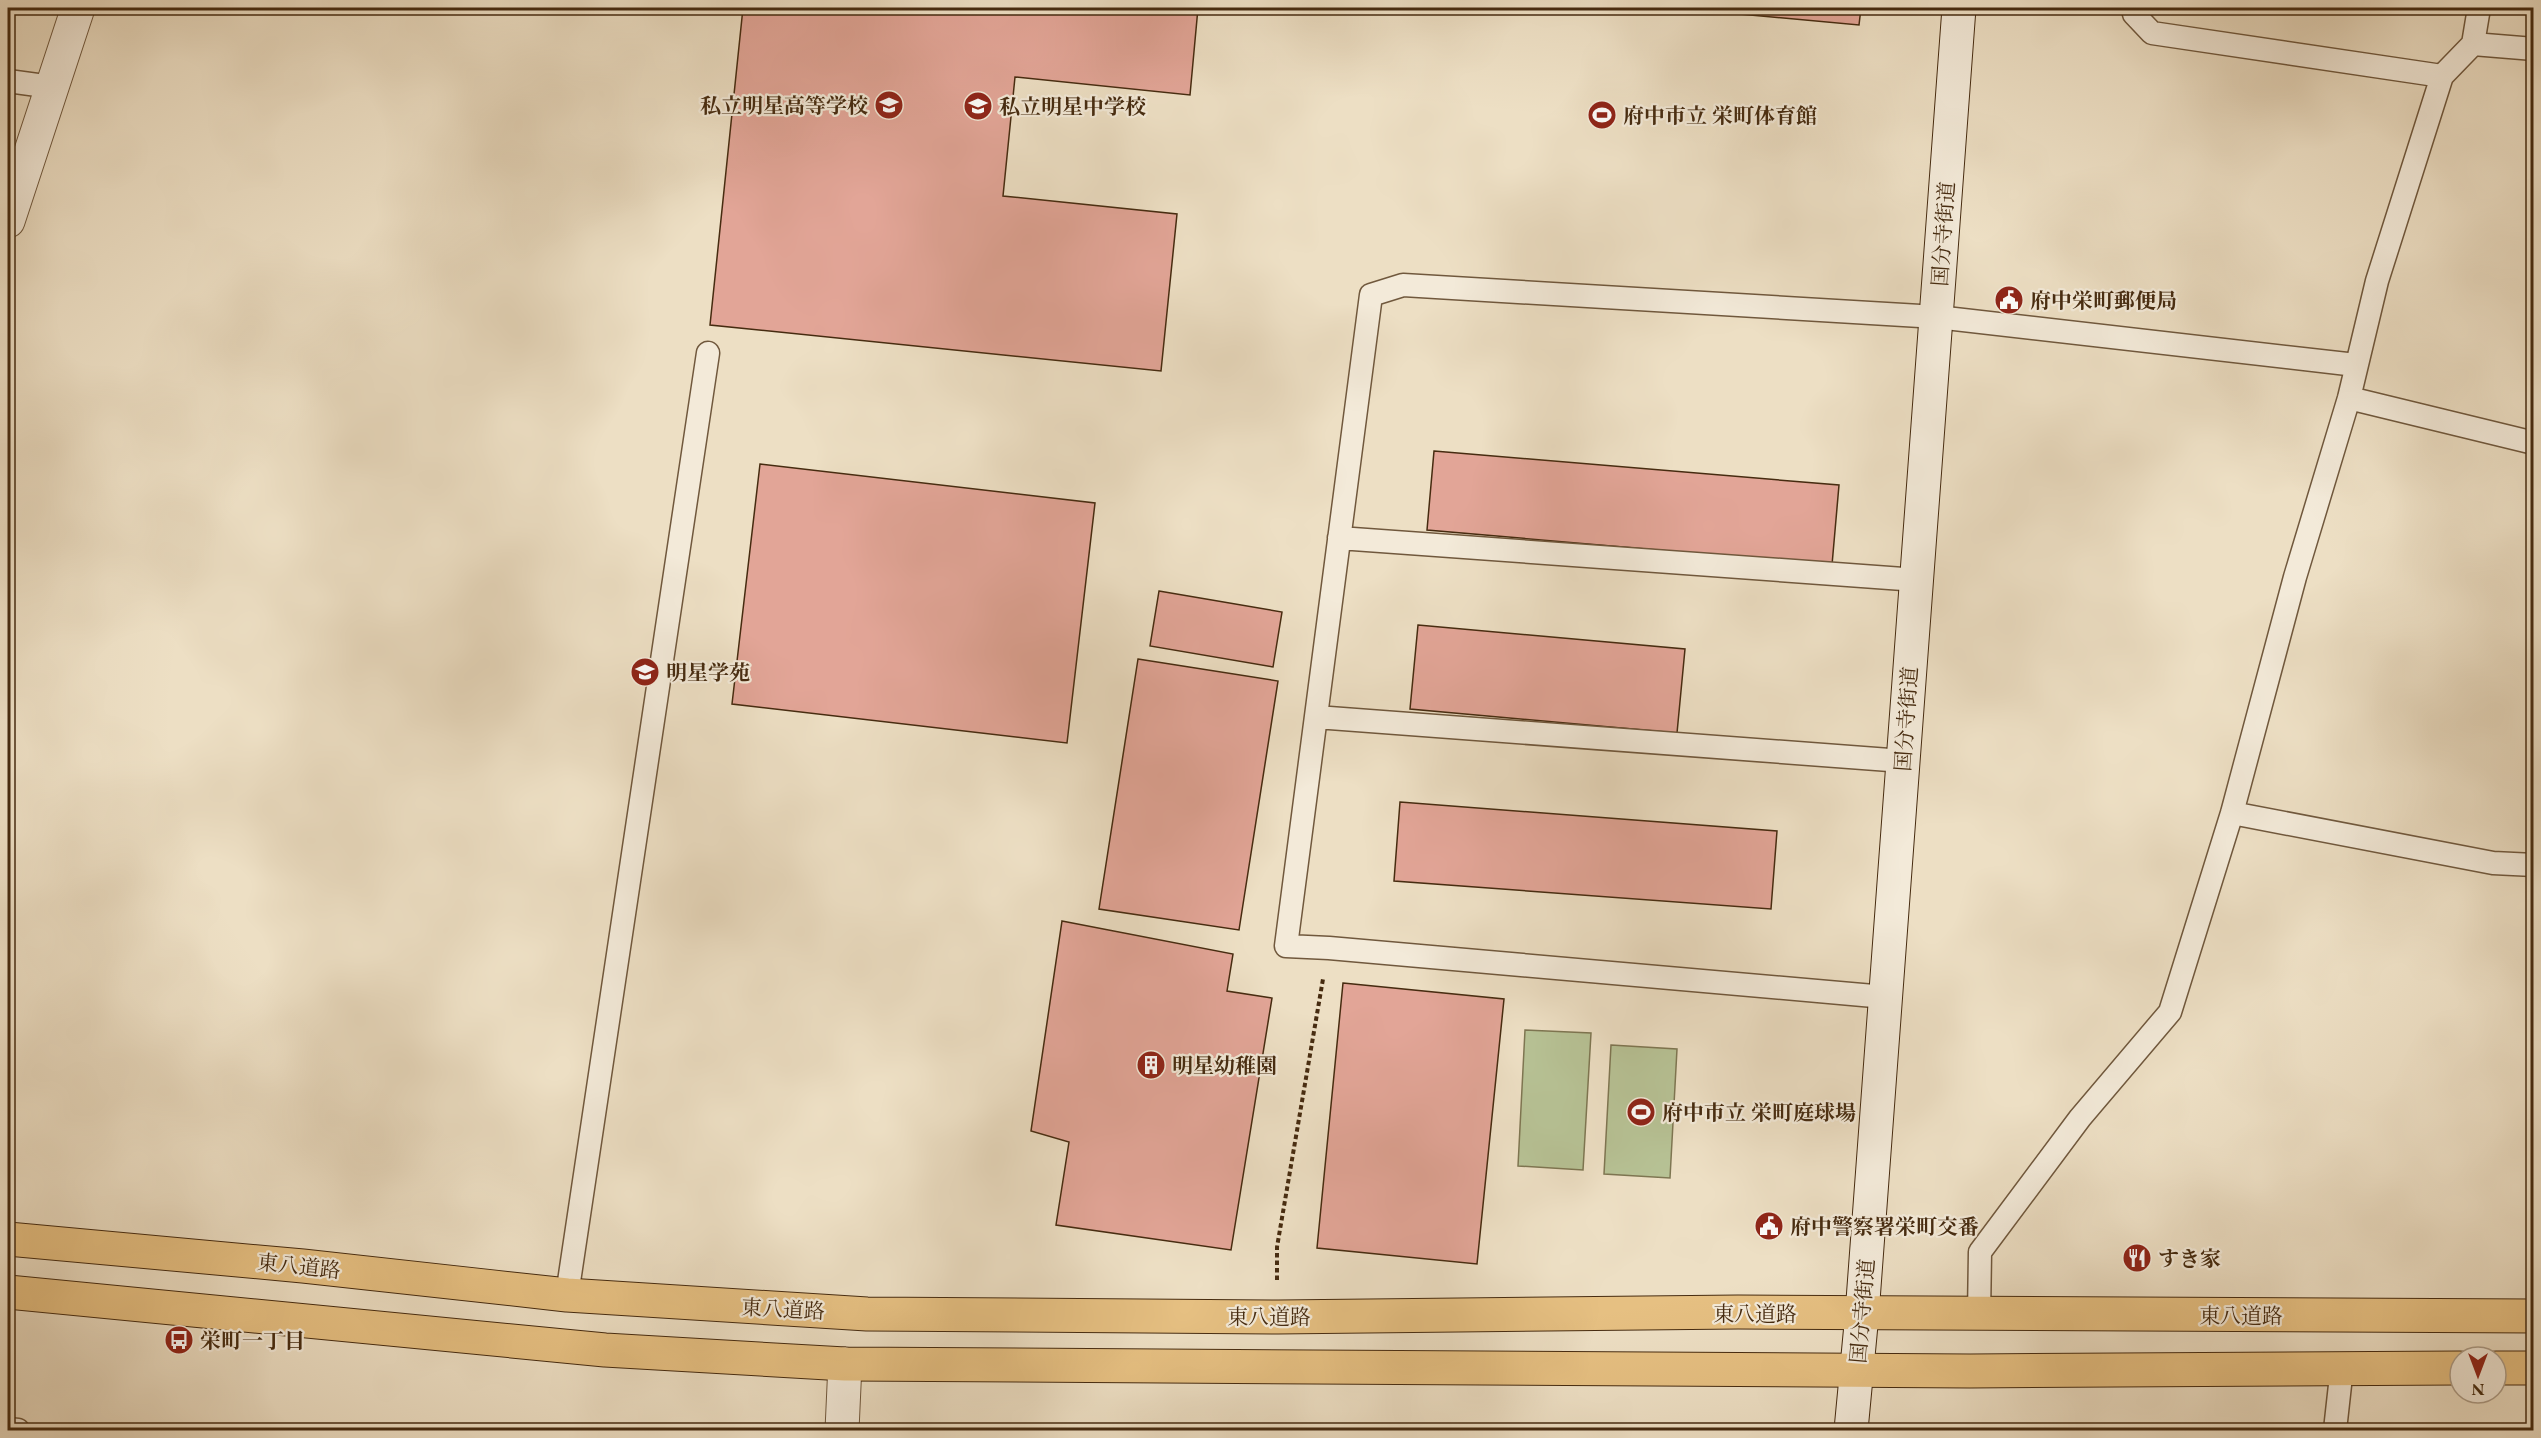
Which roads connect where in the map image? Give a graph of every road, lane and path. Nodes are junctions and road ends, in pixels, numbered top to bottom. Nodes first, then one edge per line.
1 (78, 8) edge
2 (1959, 8) edge
3 (2133, 8) edge
4 (2479, 8) edge
5 (2473, 44) junction
6 (2534, 49) edge
7 (2442, 76) junction
8 (8, 81) edge
9 (52, 87) junction
10 (8, 222) edge
11 (1937, 317) junction
12 (708, 353) dead end
13 (2356, 365) junction
14 (2349, 398) junction
15 (2534, 443) edge
16 (1339, 538) junction
17 (1917, 580) junction
18 (1316, 717) junction
19 (1903, 760) junction
20 (2232, 813) junction
21 (2534, 865) edge
22 (1329, 948) junction
23 (1886, 997) junction
24 (8, 1239) edge
25 (8, 1292) edge
26 (567, 1295) junction
27 (1862, 1314) junction
28 (1979, 1315) junction
29 (2534, 1316) edge
30 (1278, 1317) junction
31 (560, 1346) junction
32 (845, 1364) junction
33 (2342, 1367) junction
34 (2448, 1368) edge
35 (2508, 1368) edge
36 (2534, 1368) edge
37 (1857, 1371) junction
38 (8, 1428) edge
39 (18, 1431) edge
40 (842, 1431) edge
41 (1851, 1431) edge
42 (2335, 1431) edge

1 - 9 main road
2 - 11 main road, 国分寺街道
3 - 7 lane
4 - 5 lane
5 - 6 lane
5 - 7 lane
7 - 13 lane
8 - 9 lane
9 - 10 main road
11 - 13 lane
11 - 16 lane
11 - 17 main road, 国分寺街道
12 - 26 lane
13 - 14 lane
14 - 15 lane
14 - 20 lane
16 - 17 lane
16 - 18 lane
17 - 19 main road, 国分寺街道
18 - 19 lane
18 - 22 lane
19 - 23 main road, 国分寺街道
20 - 21 lane
20 - 28 lane
22 - 23 lane
22 - 30 path
23 - 27 main road, 国分寺街道
24 - 26 main road, 東八道路
25 - 31 main road
26 - 30 main road, 東八道路
26 - 31 main road
27 - 28 main road, 東八道路
27 - 30 main road, 東八道路
27 - 37 main road, 国分寺街道
28 - 29 main road, 東八道路
31 - 32 main road
32 - 37 main road
32 - 40 main road
33 - 34 main road
33 - 37 main road
33 - 42 lane
35 - 36 main road
37 - 41 main road, 国分寺街道
38 - 39 lane

